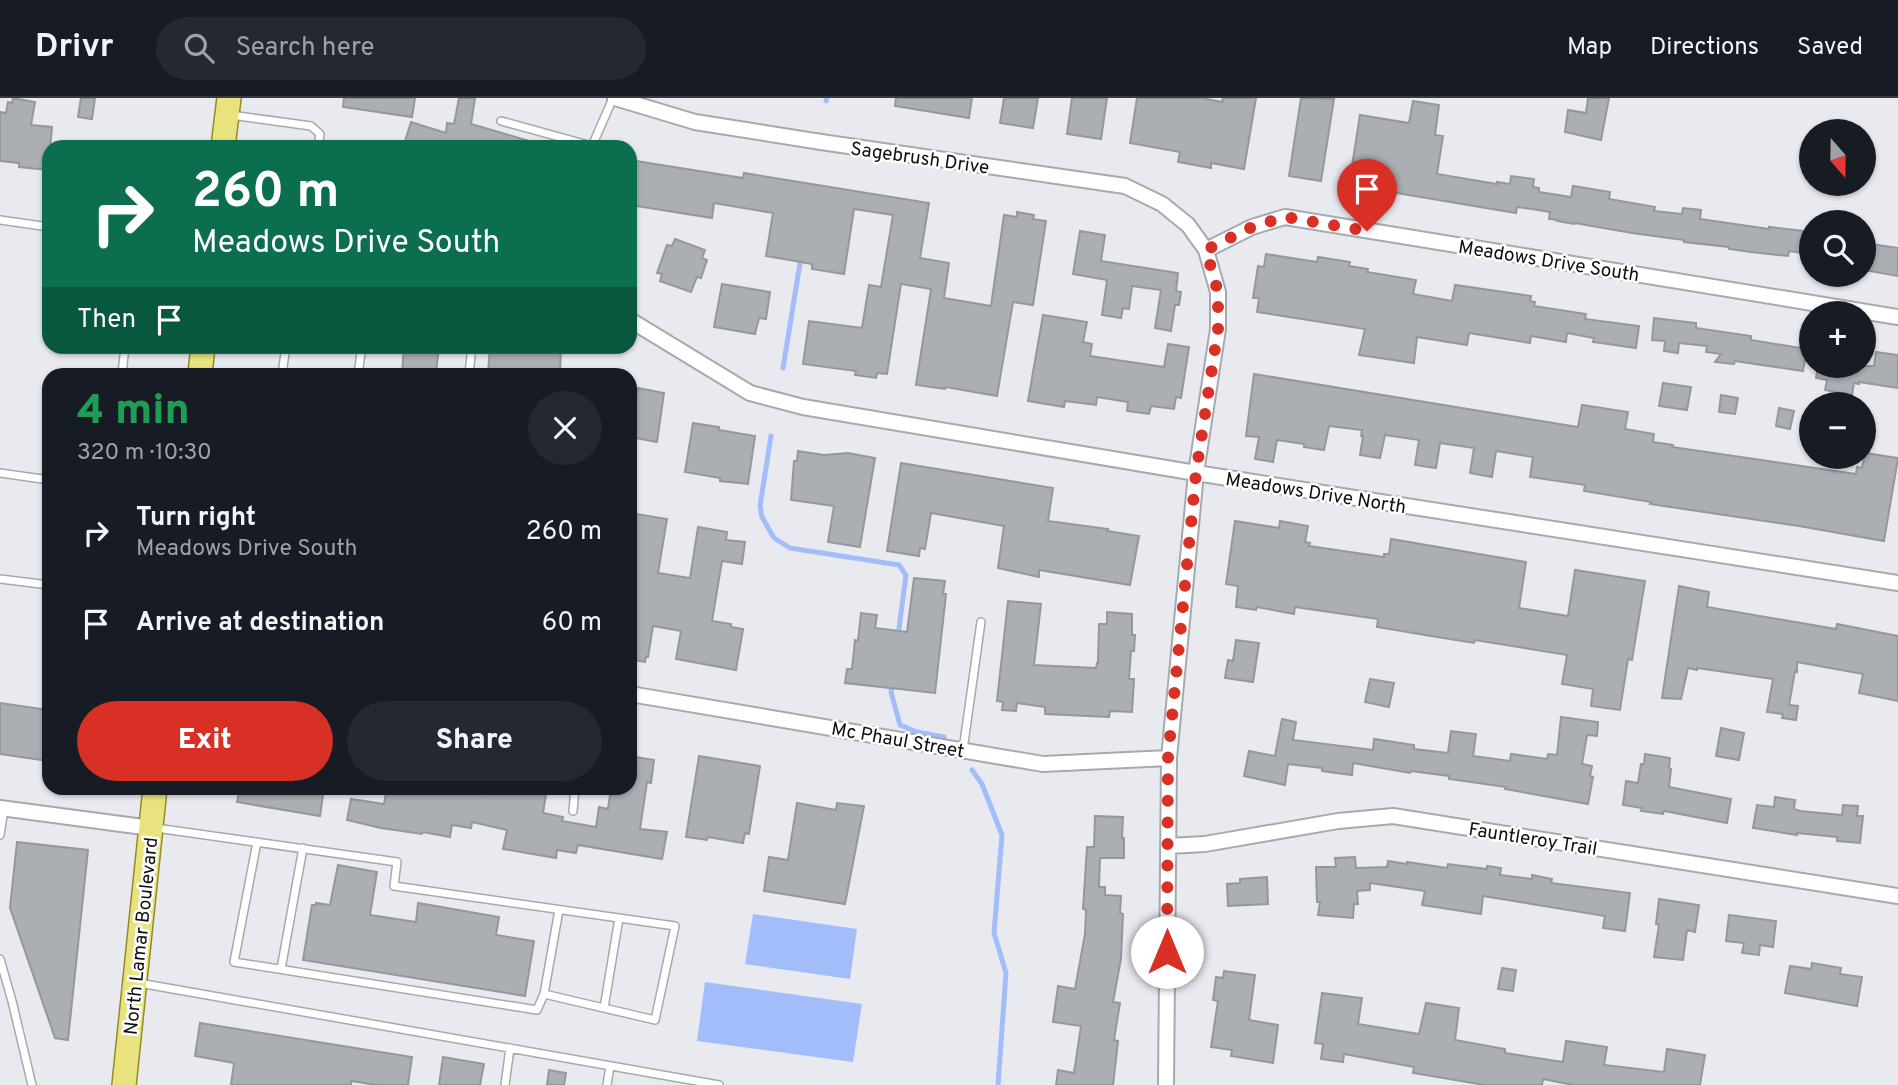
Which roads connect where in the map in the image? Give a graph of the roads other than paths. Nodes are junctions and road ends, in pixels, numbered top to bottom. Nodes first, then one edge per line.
1 (614, 98) edge
2 (228, 106) edge
3 (501, 121) dead end
4 (224, 140) edge
5 (319, 140) edge
6 (570, 140) edge
7 (595, 140) edge
8 (0, 220) edge
9 (42, 226) edge
10 (1206, 250) junction
11 (1898, 317) edge
12 (637, 324) edge
13 (0, 473) edge
14 (1196, 473) junction
15 (42, 479) edge
16 (0, 579) edge
17 (1898, 583) edge
18 (42, 584) edge
19 (981, 622) dead end
20 (637, 695) edge
21 (962, 750) junction
22 (1168, 758) junction
23 (154, 795) edge
24 (574, 795) edge
25 (2, 809) edge
26 (573, 811) dead end
27 (151, 828) junction
28 (0, 835) edge
29 (257, 842) junction
30 (1168, 846) junction
31 (303, 848) junction
32 (1898, 896) edge
33 (559, 910) junction
34 (619, 918) junction
35 (0, 959) edge
36 (281, 969) junction
37 (135, 982) junction
38 (544, 993) junction
39 (604, 1008) junction
40 (510, 1048) junction
41 (610, 1066) junction
42 (32, 1085) edge
43 (124, 1085) edge
44 (505, 1085) edge
45 (607, 1085) edge
46 (719, 1085) edge
47 (1166, 1085) edge

1 - 7 lane
1 - 10 street, Sagebrush Drive
2 - 4 main road
2 - 5 lane
3 - 6 lane
8 - 9 lane
10 - 11 street, Meadows Drive South
10 - 14 street
12 - 14 street, Meadows Drive North
13 - 15 lane
14 - 17 street, Meadows Drive North
14 - 22 street
16 - 18 lane
19 - 21 lane
20 - 21 street, Mc Phaul Street
21 - 22 street, Mc Phaul Street
22 - 30 street
23 - 27 main road, North Lamar Boulevard
24 - 26 lane
25 - 27 street
25 - 28 lane
27 - 29 lane
27 - 37 main road, North Lamar Boulevard
29 - 31 lane
29 - 36 lane
30 - 32 street, Fauntleroy Trail
30 - 47 street
31 - 33 lane
31 - 36 lane
33 - 34 lane
33 - 38 lane
34 - 39 lane
34 - 39 lane
35 - 42 lane
36 - 38 lane
37 - 40 lane
37 - 43 main road, North Lamar Boulevard
38 - 39 lane
40 - 41 lane
40 - 44 lane
41 - 45 lane
41 - 46 lane

